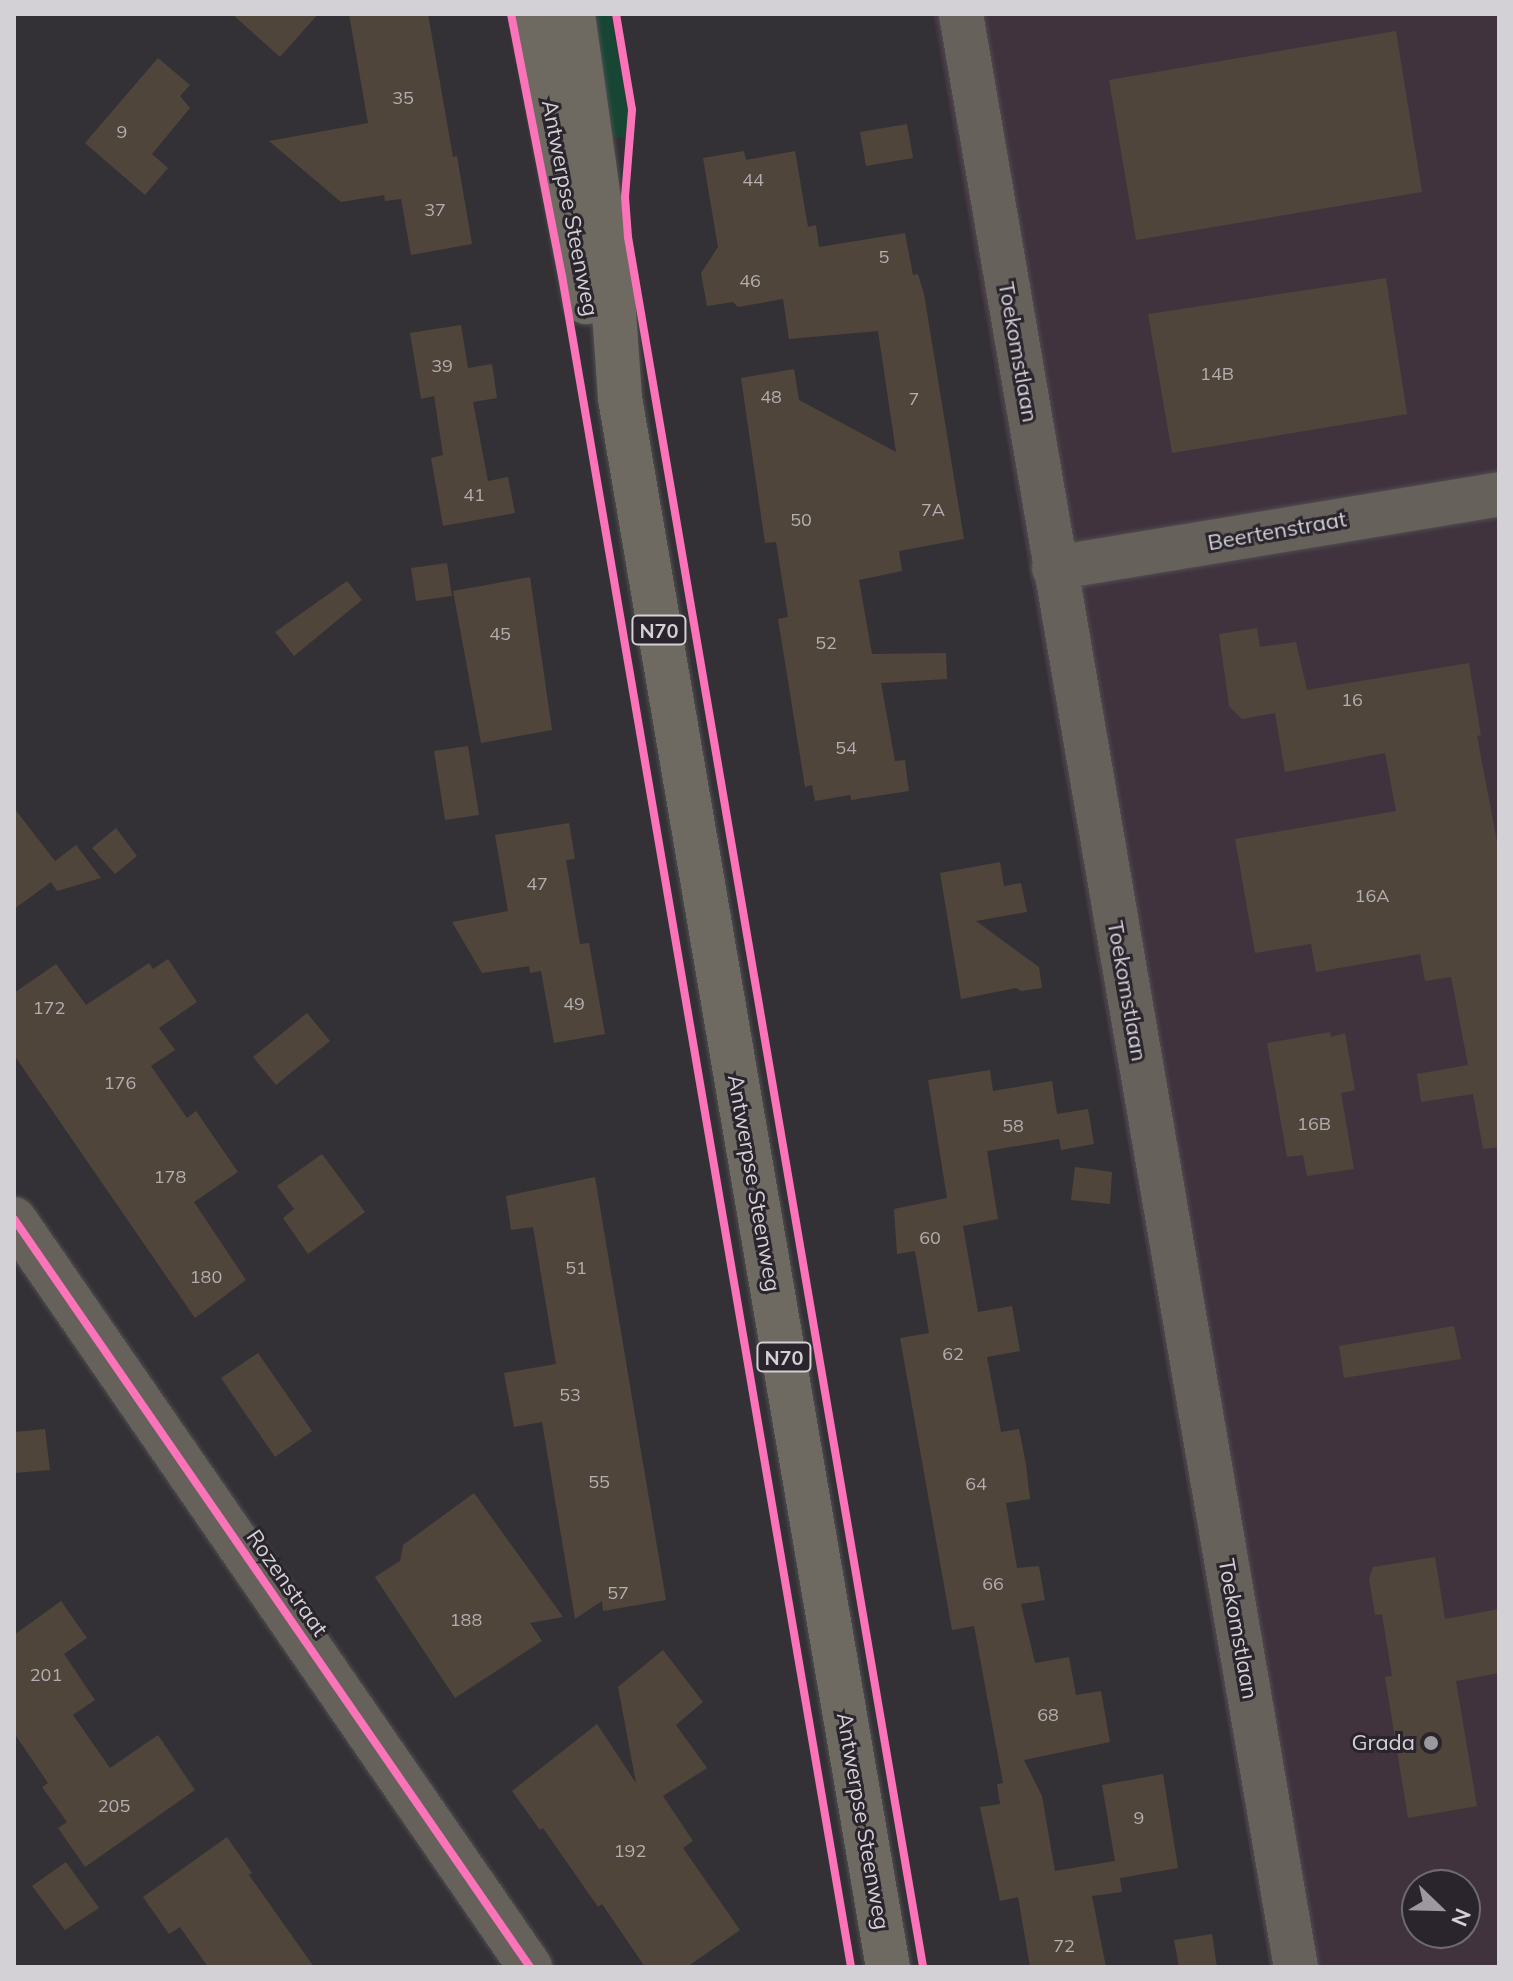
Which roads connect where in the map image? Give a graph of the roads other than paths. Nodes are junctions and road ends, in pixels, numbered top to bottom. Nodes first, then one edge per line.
1 (533, 14) edge
2 (573, 14) edge
3 (961, 14) edge
4 (620, 398) junction
5 (1499, 494) edge
6 (1054, 568) junction
7 (14, 1219) edge
8 (530, 1967) edge
9 (888, 1967) edge
10 (1296, 1967) edge

1 - 4 main road, Antwerpse Steenweg / N70
2 - 4 main road, Antwerpse Steenweg / N70
3 - 6 street, Toekomstlaan
4 - 9 main road, Antwerpse Steenweg / N70
5 - 6 street, Beertenstraat
6 - 10 street, Toekomstlaan
7 - 8 street, Rozenstraat

